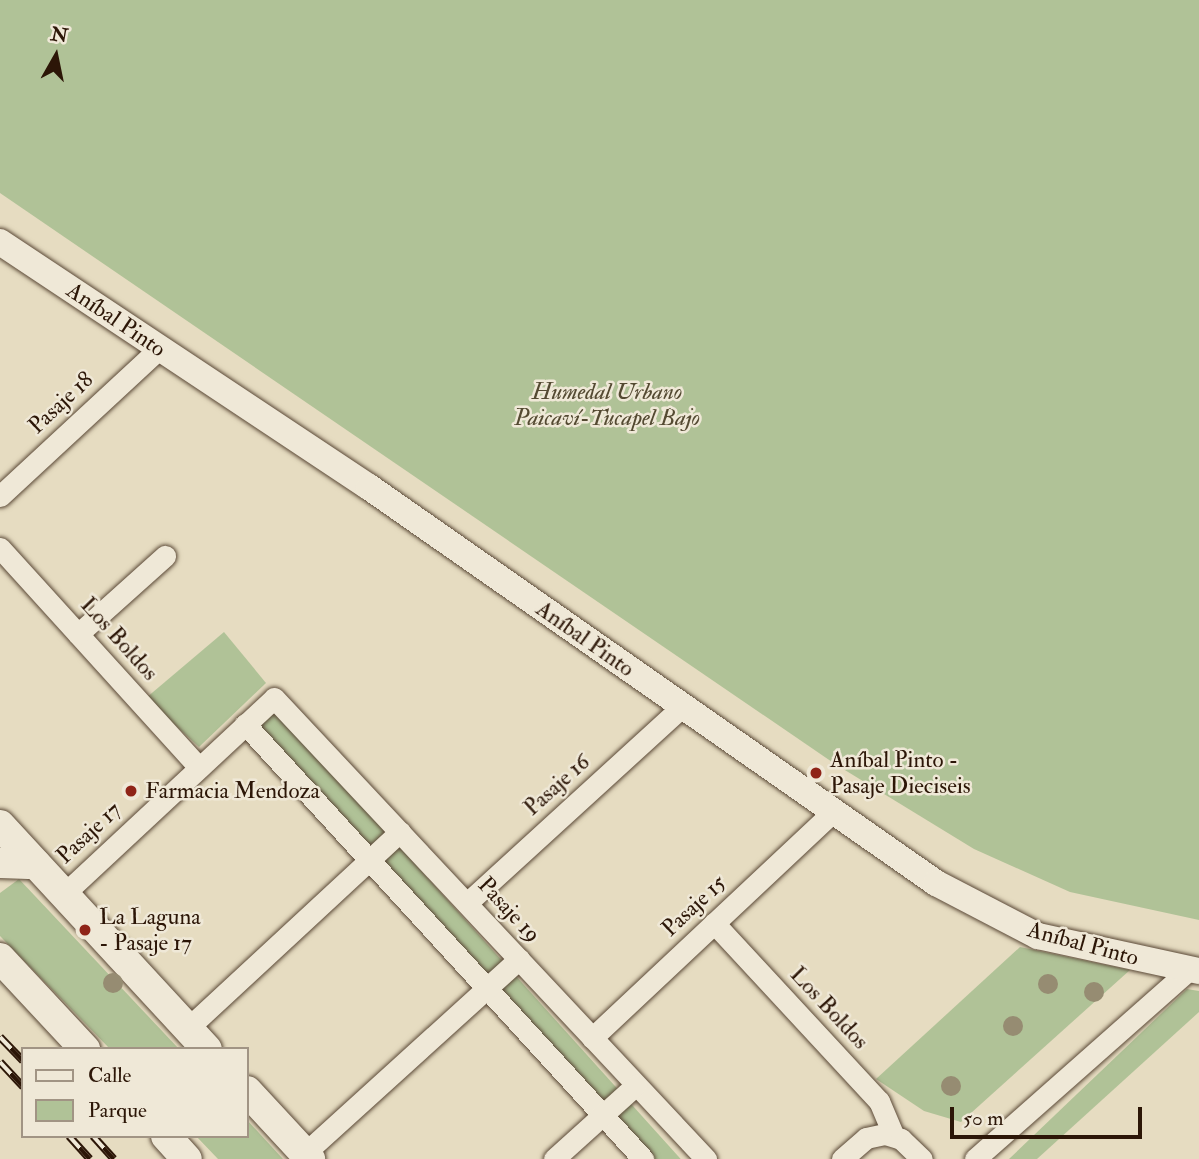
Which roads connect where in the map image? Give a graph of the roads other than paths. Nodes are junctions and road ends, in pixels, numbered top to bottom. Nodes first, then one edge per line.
1 (0, 242) edge
2 (159, 349) junction
3 (0, 496) edge
4 (0, 548) edge
5 (165, 556) dead end
6 (78, 634) junction
7 (274, 698) joint
8 (682, 707) junction
9 (245, 724) junction
10 (198, 766) junction
11 (832, 813) junction
12 (0, 825) edge
13 (400, 832) junction
14 (369, 860) junction
15 (0, 863) edge
16 (36, 864) junction
17 (64, 894) junction
18 (467, 903) junction
19 (714, 923) junction
20 (0, 958) edge
21 (519, 959) junction
22 (1194, 971) edge
23 (485, 986) junction
24 (198, 1038) edge
25 (592, 1038) junction
26 (83, 1047) edge
27 (636, 1085) junction
28 (248, 1092) edge
29 (602, 1114) junction
30 (894, 1136) junction
31 (168, 1138) edge
32 (307, 1156) edge
33 (187, 1159) edge
34 (554, 1159) edge
35 (643, 1159) edge
36 (706, 1159) edge
37 (842, 1159) edge
38 (922, 1159) edge
39 (975, 1159) edge

1 - 2 street, Aníbal Pinto
2 - 3 street, Pasaje 18
2 - 8 street, Aníbal Pinto
4 - 6 street, Los Boldos
5 - 6 street
6 - 10 street, Los Boldos
7 - 9 street, Pasaje 17
7 - 13 street, Pasaje 19
8 - 11 street, Aníbal Pinto
8 - 18 street, Pasaje 16
9 - 10 street, Pasaje 17
9 - 14 street
10 - 17 street, Pasaje 17
11 - 19 street, Pasaje 15
11 - 22 street, Aníbal Pinto
12 - 16 main road
13 - 14 street
13 - 18 street, Pasaje 19
14 - 23 street
14 - 24 street
15 - 16 main road
16 - 17 main road
17 - 24 main road
18 - 21 street, Pasaje 19
19 - 25 street, Pasaje 15
19 - 30 street, Los Boldos
20 - 26 main road
21 - 23 street
21 - 25 street, Pasaje 19
22 - 39 street
23 - 29 street
23 - 32 street
25 - 27 street, Pasaje 19
27 - 29 street
27 - 36 street, Pasaje 19
28 - 32 main road
29 - 34 street
29 - 35 street
30 - 37 street
30 - 38 street
31 - 33 main road

